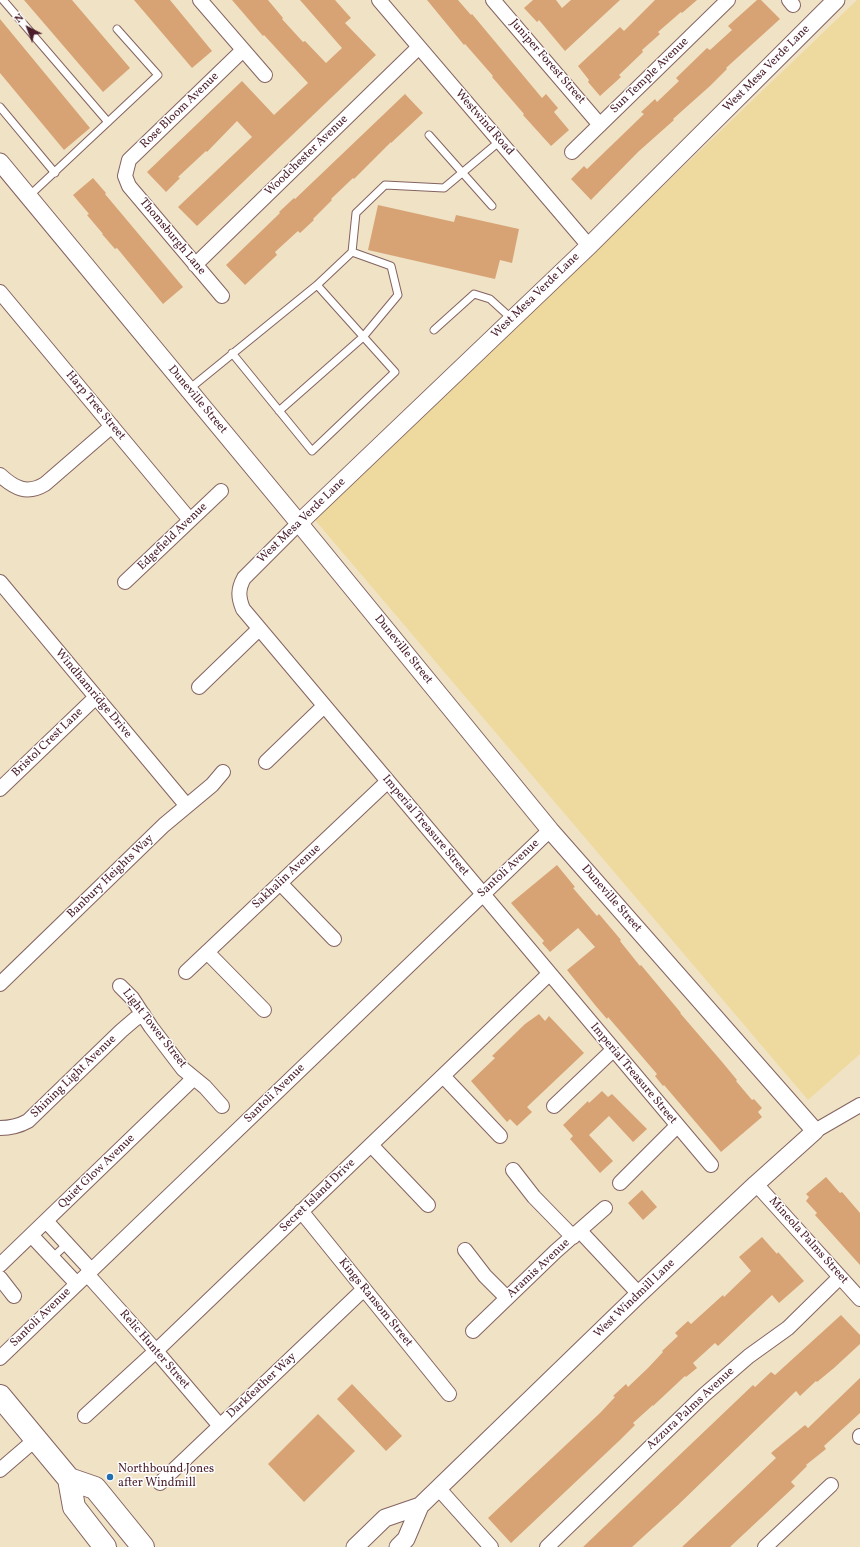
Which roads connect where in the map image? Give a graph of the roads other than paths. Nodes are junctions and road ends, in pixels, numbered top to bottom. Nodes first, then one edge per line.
1 (4, 0) edge
2 (200, 0) edge
3 (379, 0) edge
4 (493, 0) edge
5 (728, 0) edge
6 (836, 0) edge
7 (0, 4) edge
8 (116, 29) dead end
9 (419, 47) junction
10 (243, 50) junction
11 (264, 75) dead end
12 (0, 107) edge
13 (108, 122) junction
14 (600, 125) junction
15 (429, 135) dead end
16 (500, 141) junction
17 (572, 152) dead end
18 (0, 162) edge
19 (54, 172) junction
20 (462, 172) junction
21 (125, 176) joint
22 (29, 196) junction
23 (492, 206) dead end
24 (589, 246) junction
25 (352, 252) junction
26 (195, 265) junction
27 (317, 285) junction
28 (0, 292) edge
29 (222, 296) dead end
30 (512, 319) junction
31 (434, 330) dead end
32 (363, 337) junction
33 (232, 353) junction
34 (188, 390) junction
35 (279, 411) junction
36 (112, 426) junction
37 (0, 475) edge
38 (221, 491) dead end
39 (190, 520) junction
40 (298, 523) junction
41 (0, 582) edge
42 (125, 582) dead end
43 (238, 593) joint
44 (259, 629) junction
45 (199, 687) dead end
46 (96, 697) junction
47 (324, 706) junction
48 (266, 762) dead end
49 (223, 772) dead end
50 (387, 782) junction
51 (0, 789) edge
52 (187, 806) junction
53 (550, 830) junction
54 (280, 883) junction
55 (482, 894) junction
56 (334, 939) dead end
57 (207, 952) junction
58 (186, 972) dead end
59 (549, 974) junction
60 (0, 984) edge
61 (120, 986) dead end
62 (264, 1010) dead end
63 (143, 1014) junction
64 (613, 1050) junction
65 (443, 1076) junction
66 (194, 1078) junction
67 (860, 1105) edge
68 (222, 1106) dead end
69 (554, 1106) dead end
70 (678, 1126) junction
71 (0, 1128) edge
72 (815, 1131) junction
73 (500, 1136) dead end
74 (371, 1145) junction
75 (711, 1165) dead end
76 (513, 1170) dead end
77 (620, 1183) dead end
78 (756, 1184) junction
79 (428, 1206) dead end
80 (605, 1208) dead end
81 (301, 1211) junction
82 (46, 1221) junction
83 (576, 1234) junction
84 (32, 1235) junction
85 (67, 1244) junction
86 (465, 1250) dead end
87 (52, 1258) junction
88 (0, 1265) edge
89 (85, 1276) junction
90 (840, 1277) junction
91 (0, 1278) edge
92 (364, 1289) junction
93 (639, 1294) junction
94 (14, 1296) dead end
95 (507, 1298) junction
96 (860, 1299) edge
97 (473, 1331) dead end
98 (156, 1351) junction
99 (0, 1358) edge
100 (449, 1394) dead end
101 (0, 1396) edge
102 (85, 1416) dead end
103 (220, 1426) junction
104 (36, 1439) junction
105 (0, 1470) edge
106 (69, 1479) junction
107 (160, 1483) dead end
108 (831, 1485) dead end
109 (439, 1489) junction
110 (420, 1506) junction
111 (105, 1547) edge
112 (143, 1547) edge
113 (355, 1547) edge
114 (398, 1547) edge
115 (490, 1547) edge
116 (547, 1547) edge
117 (765, 1547) edge

1 - 7 lane
1 - 13 lane
2 - 10 street
3 - 9 street, Westwind Road
4 - 14 street, Juniper Forest Street
5 - 14 street, Sun Temple Avenue
6 - 24 street, West Mesa Verde Lane
8 - 13 lane
9 - 16 street, Westwind Road
9 - 26 street, Woodchester Avenue
10 - 11 street
10 - 21 street, Rose Bloom Avenue
12 - 19 lane
13 - 19 lane
14 - 17 street, Sun Temple Avenue
15 - 20 lane
16 - 20 lane
16 - 24 street, Westwind Road
18 - 22 street, Duneville Street
19 - 22 lane
20 - 23 lane
20 - 25 lane
21 - 26 street, Thomsburgh Lane
22 - 34 street, Duneville Street
24 - 30 street, West Mesa Verde Lane
25 - 27 lane
25 - 32 lane
26 - 29 street, Thomsburgh Lane
27 - 32 lane
27 - 33 lane
28 - 36 street, Harp Tree Street
30 - 31 lane
30 - 40 street, West Mesa Verde Lane
32 - 35 lane
32 - 35 lane
33 - 34 lane
33 - 35 lane
34 - 40 street, Duneville Street
36 - 37 street
36 - 39 street, Harp Tree Street
38 - 39 street, Edgefield Avenue
39 - 42 street, Edgefield Avenue
40 - 43 street, West Mesa Verde Lane
40 - 53 street, Duneville Street
41 - 46 street, Windhamridge Drive
43 - 44 street, Imperial Treasure Street
44 - 45 street
44 - 47 street, Imperial Treasure Street
46 - 51 street, Bristol Crest Lane
46 - 52 street, Windhamridge Drive
47 - 48 street
47 - 50 street, Imperial Treasure Street
49 - 52 street, Banbury Heights Way
50 - 54 street, Sakhalin Avenue
50 - 55 street, Imperial Treasure Street
52 - 60 street, Banbury Heights Way
53 - 55 street, Santoli Avenue
53 - 72 street, Duneville Street
54 - 56 street
54 - 57 street, Sakhalin Avenue
55 - 59 street, Imperial Treasure Street
55 - 89 street, Santoli Avenue
57 - 58 street, Sakhalin Avenue
57 - 62 street
59 - 64 street, Imperial Treasure Street
59 - 65 street, Secret Island Drive
61 - 63 street, Light Tower Street
63 - 66 street, Light Tower Street
63 - 71 street, Shining Light Avenue
64 - 69 street
64 - 70 street, Imperial Treasure Street
65 - 73 street
65 - 74 street, Secret Island Drive
66 - 68 street, Light Tower Street
66 - 82 street, Quiet Glow Avenue
67 - 72 street, West Windmill Lane
70 - 75 street, Imperial Treasure Street
70 - 77 street
72 - 78 street, West Windmill Lane
74 - 79 street
74 - 81 street, Secret Island Drive
76 - 83 street
78 - 90 street, Mineola Palms Street
78 - 93 street, West Windmill Lane
80 - 83 street, Aramis Avenue
81 - 92 street, Kings Ransom Street
81 - 98 street, Secret Island Drive
82 - 84 street, Quiet Glow Avenue
82 - 85 street, Relic Hunter Street
83 - 93 street
83 - 95 street, Aramis Avenue
84 - 87 street, Relic Hunter Street
84 - 88 street, Quiet Glow Avenue
85 - 87 lane
85 - 89 street, Relic Hunter Street
86 - 95 street
87 - 89 street, Relic Hunter Street
89 - 98 street, Relic Hunter Street
89 - 99 street, Santoli Avenue
90 - 96 street, Mineola Palms Street
90 - 116 street, Azzura Palms Avenue
91 - 94 street
92 - 100 street, Kings Ransom Street
92 - 103 street, Darkfeather Way
93 - 109 street, West Windmill Lane
95 - 97 street, Aramis Avenue
98 - 102 street, Secret Island Drive
98 - 103 street, Relic Hunter Street
101 - 104 main road
103 - 107 street, Darkfeather Way
104 - 105 street
104 - 106 main road
106 - 111 main road
106 - 112 main road
108 - 117 street
109 - 110 street, West Windmill Lane
109 - 115 street
110 - 113 street, West Windmill Lane
110 - 114 street, West Windmill Lane

